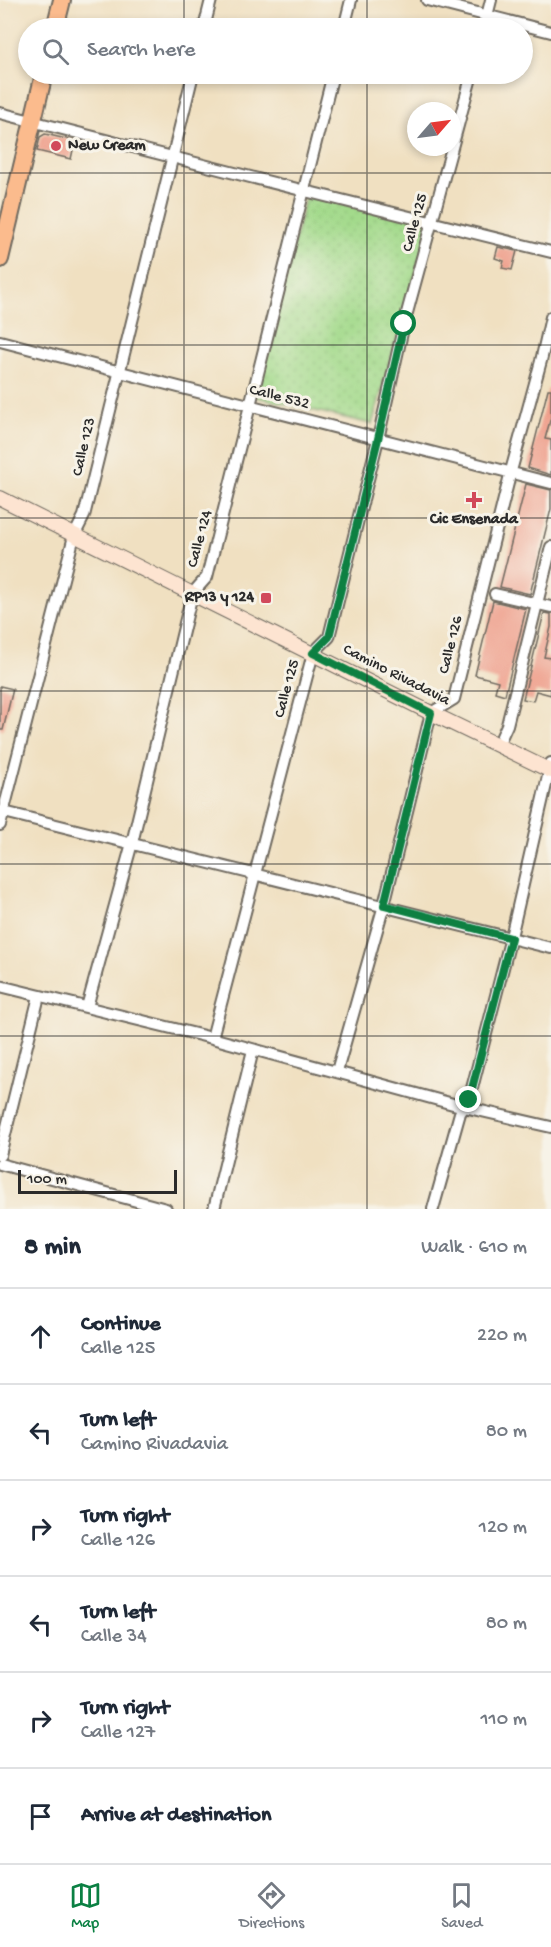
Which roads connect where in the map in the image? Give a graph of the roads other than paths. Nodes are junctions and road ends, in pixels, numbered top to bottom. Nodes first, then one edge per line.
1 (62, 0) edge
2 (211, 0) edge
3 (351, 0) edge
4 (427, 0) edge
5 (491, 0) edge
6 (487, 16) junction
7 (58, 18) edge
8 (206, 18) edge
9 (346, 18) edge
10 (495, 18) edge
11 (533, 28) edge
12 (551, 32) edge
13 (42, 84) edge
14 (190, 84) edge
15 (331, 84) edge
16 (469, 84) edge
17 (0, 113) edge
18 (33, 121) junction
19 (172, 158) junction
20 (304, 191) junction
21 (433, 222) junction
22 (551, 252) edge
23 (0, 259) edge
24 (551, 317) edge
25 (0, 341) edge
26 (546, 362) edge
27 (118, 372) junction
28 (250, 406) junction
29 (378, 439) junction
30 (511, 471) junction
31 (551, 483) edge
32 (0, 498) edge
33 (74, 536) junction
34 (551, 547) edge
35 (192, 594) junction
36 (495, 594) dead end
37 (536, 603) junction
38 (551, 607) edge
39 (313, 653) junction
40 (431, 713) junction
41 (498, 745) junction
42 (550, 768) edge
43 (2, 811) edge
44 (0, 825) edge
45 (132, 843) junction
46 (255, 873) junction
47 (384, 905) junction
48 (511, 938) junction
49 (551, 948) edge
50 (0, 986) edge
51 (39, 996) junction
52 (87, 1007) junction
53 (212, 1038) junction
54 (253, 1050) junction
55 (337, 1071) junction
56 (464, 1107) junction
57 (551, 1127) edge
58 (0, 1155) edge
59 (0, 1164) edge
60 (166, 1209) edge
61 (214, 1209) edge
62 (433, 1209) edge

1 - 7 highway
2 - 8 street
3 - 9 street
4 - 6 street
5 - 6 street
6 - 10 street
11 - 12 street
13 - 18 highway
14 - 19 street, Calle 123
15 - 20 street, Calle 124
16 - 21 street, Calle 125
17 - 18 street
18 - 19 street
18 - 23 highway
19 - 20 street
19 - 27 street, Calle 123
20 - 21 street
20 - 28 street, Calle 124
21 - 22 street
21 - 29 street, Calle 125
24 - 26 street, Calle 126
25 - 27 street, Calle 532
26 - 30 street, Calle 126
27 - 28 street, Calle 532
27 - 33 street, Calle 123
28 - 29 street, Calle 532
28 - 35 street, Calle 124
29 - 30 street, Calle 532
29 - 39 street, Calle 125
30 - 31 street, Calle 532
30 - 40 street, Calle 126
32 - 33 main road, Camino Rivadavia
33 - 35 main road, Camino Rivadavia
33 - 43 street, Calle 123
34 - 37 street
35 - 39 main road, Camino Rivadavia
35 - 45 street, Calle 124
36 - 37 street
37 - 38 street
37 - 41 street
39 - 40 main road, Camino Rivadavia
39 - 46 street, Calle 125
40 - 41 main road, Camino Rivadavia
40 - 47 street
41 - 42 main road, Camino Rivadavia
42 - 48 street
43 - 44 street, Calle 123
43 - 45 street
45 - 46 street
45 - 52 street, Calle 124
46 - 47 street
46 - 53 street, Calle 125
47 - 48 street
47 - 55 street
48 - 49 street
48 - 56 street
50 - 51 street
51 - 52 street
51 - 58 street
52 - 53 street
53 - 54 street
54 - 55 street
54 - 61 street
55 - 56 street
56 - 57 street
56 - 62 street
59 - 60 street

